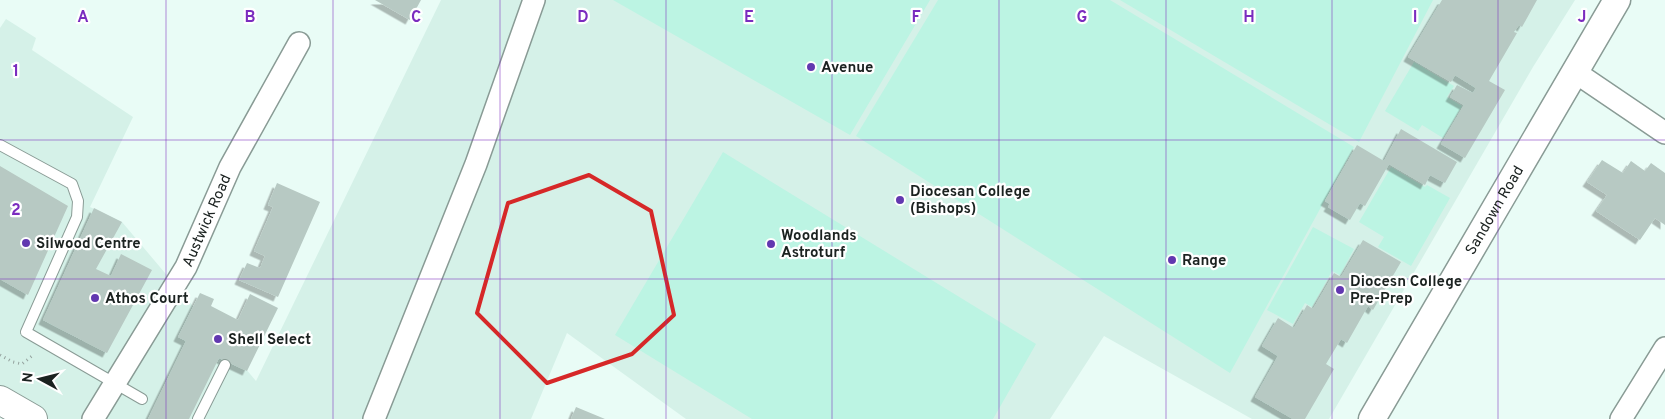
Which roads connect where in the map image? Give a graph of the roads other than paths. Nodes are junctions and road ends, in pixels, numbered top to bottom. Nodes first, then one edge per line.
1 (534, 0) edge
2 (1618, 0) edge
3 (299, 44) dead end
4 (1575, 72) junction
5 (1665, 133) edge
6 (0, 145) edge
7 (1665, 348) edge
8 (225, 365) dead end
9 (115, 384) junction
10 (142, 399) dead end
11 (0, 400) edge
12 (33, 419) edge
13 (92, 419) edge
14 (198, 419) edge
15 (374, 419) edge
16 (1372, 419) edge
17 (1621, 419) edge

1 - 15 street
2 - 4 street, Sandown Road
3 - 9 street, Austwick Road
4 - 5 street
4 - 16 street, Sandown Road
6 - 9 lane
7 - 17 street
8 - 14 lane
9 - 10 lane
9 - 13 street, Austwick Road
11 - 12 main road

